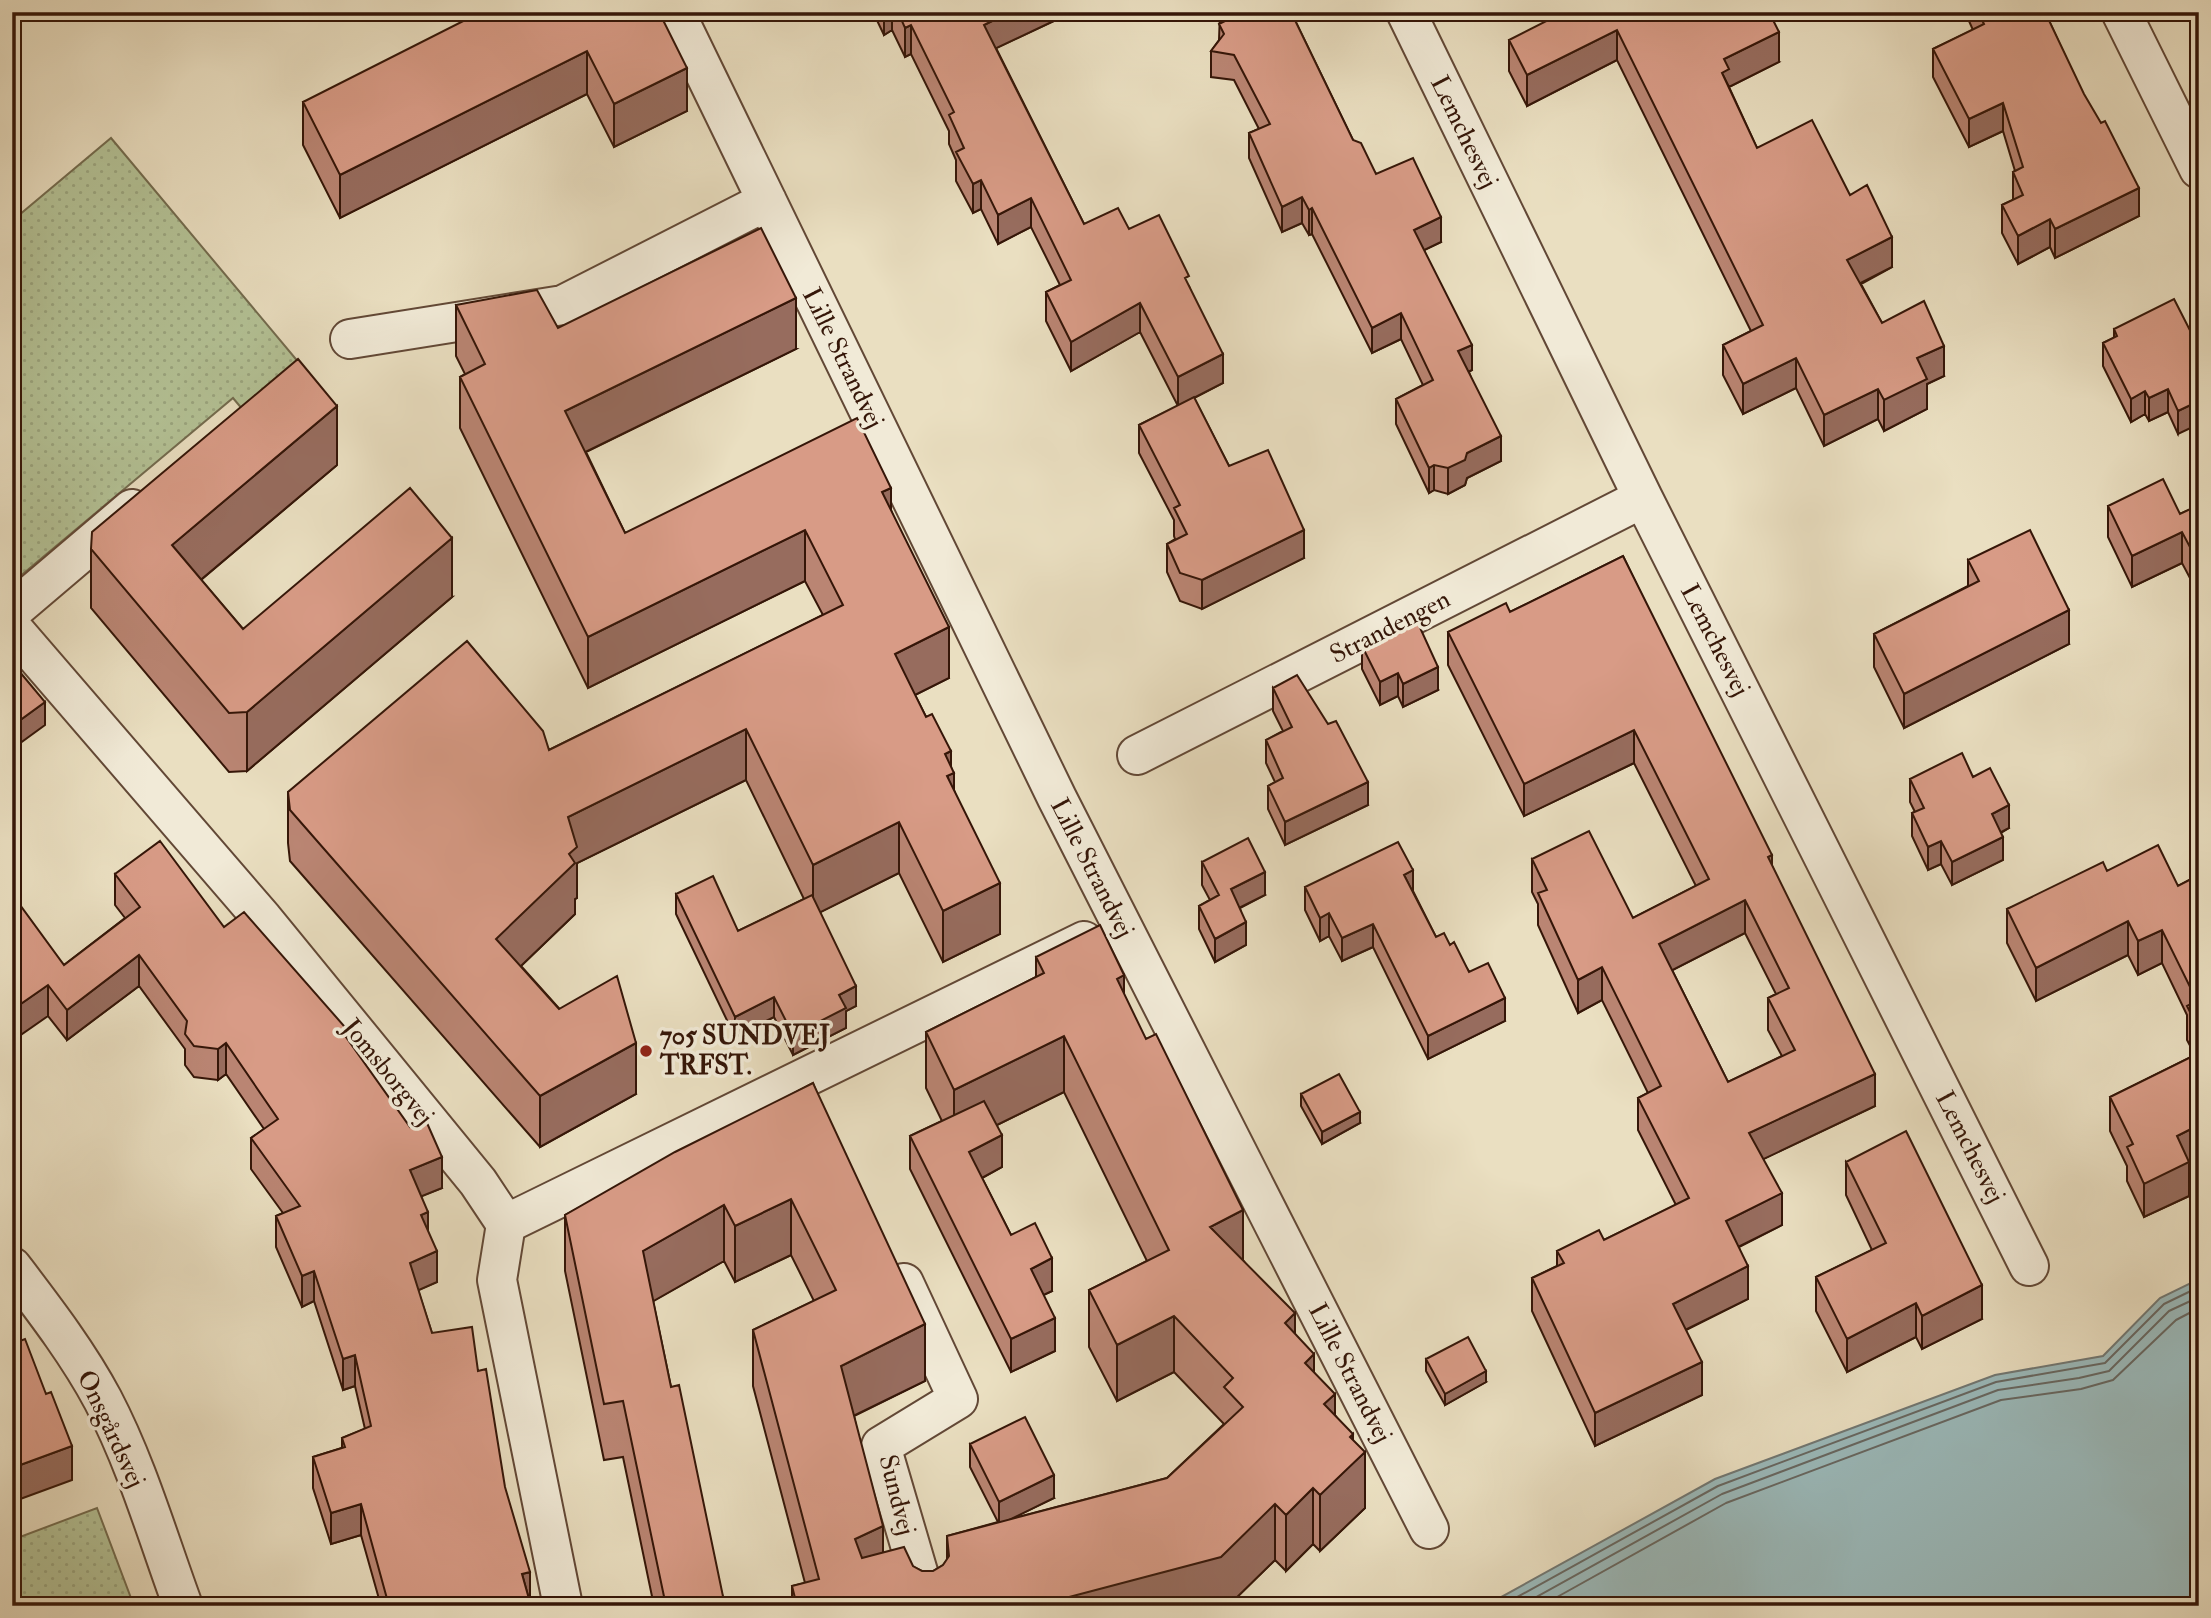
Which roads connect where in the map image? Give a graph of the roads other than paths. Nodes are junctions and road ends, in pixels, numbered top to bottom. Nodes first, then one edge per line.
1 (675, 12) edge
2 (1406, 12) edge
3 (2121, 12) edge
4 (2199, 169) edge
5 (767, 201) junction
6 (350, 339) dead end
7 (159, 486) edge
8 (1643, 498) junction
9 (12, 611) edge
10 (12, 628) edge
11 (1137, 755) dead end
12 (1120, 923) junction
13 (506, 1224) junction
14 (889, 1251) edge
15 (2029, 1266) dead end
16 (12, 1267) edge
17 (1429, 1529) dead end
18 (183, 1606) edge
19 (563, 1606) edge
20 (928, 1606) edge

1 - 5 street, Lille Strandvej
2 - 8 street, Lemchesvej
3 - 4 street
5 - 6 street
5 - 12 street, Lille Strandvej
7 - 9 street
8 - 11 street, Strandengen
8 - 15 street, Lemchesvej
10 - 13 street, Jomsborgvej
12 - 13 street
12 - 17 street, Lille Strandvej
13 - 19 street
14 - 20 street, Sundvej
16 - 18 street, Onsgårdsvej

